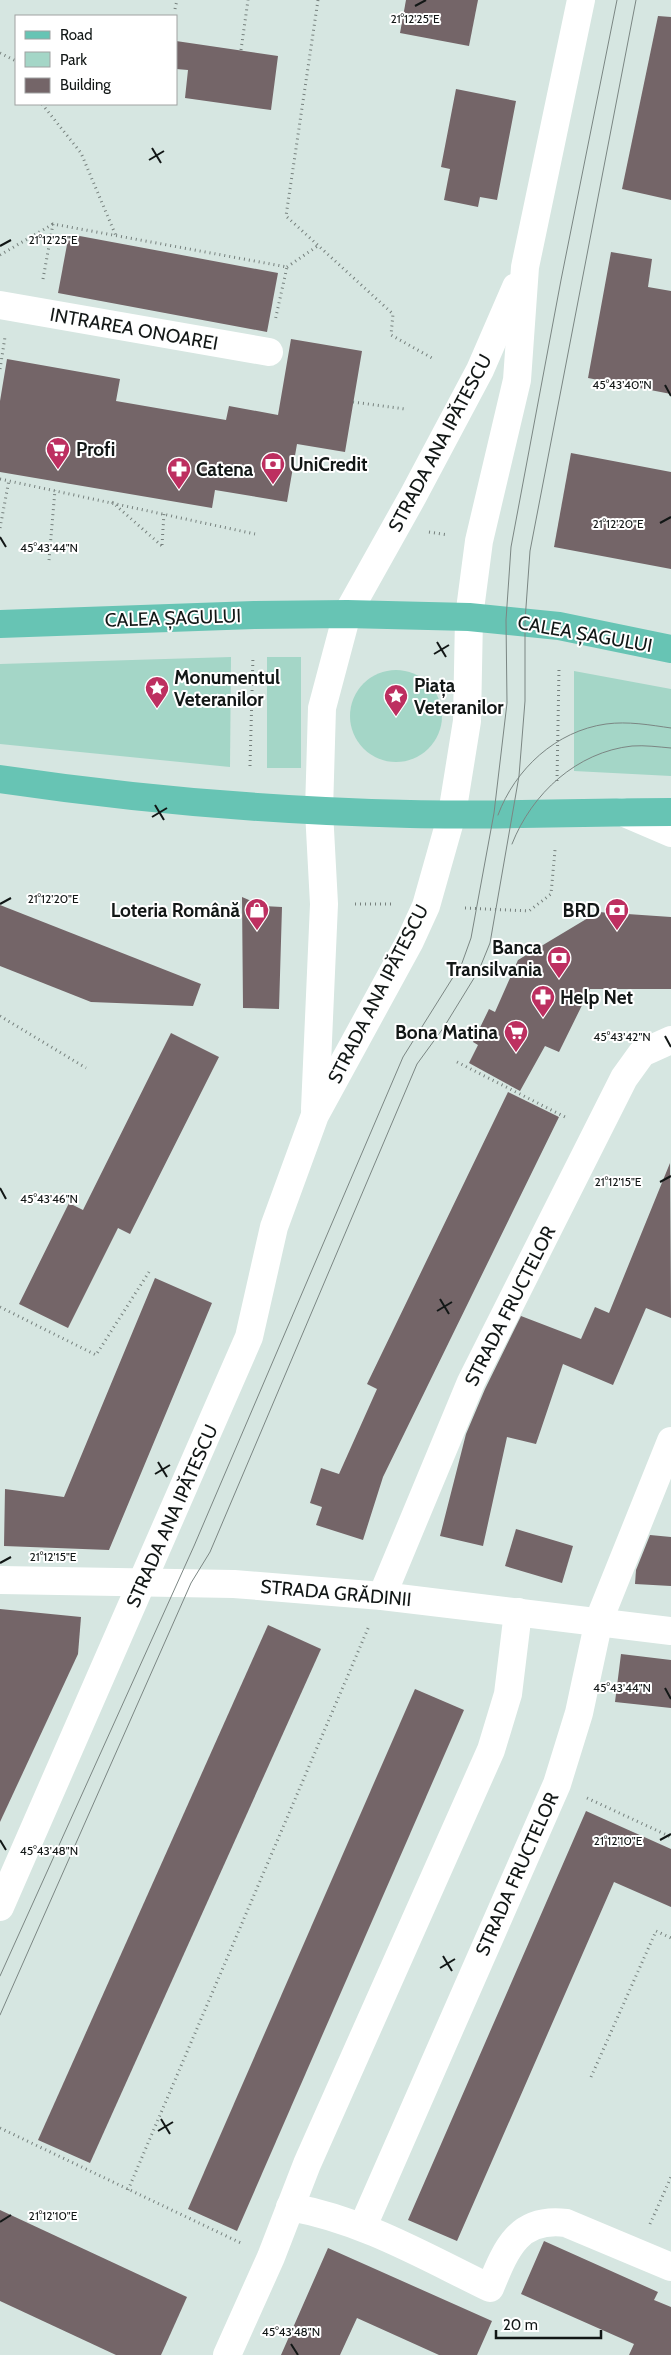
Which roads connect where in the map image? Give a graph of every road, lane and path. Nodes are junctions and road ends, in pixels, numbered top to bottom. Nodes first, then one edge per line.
1 (177, 0) edge
2 (248, 0) edge
3 (318, 0) edge
4 (581, 0) edge
5 (176, 9) dead end
6 (241, 50) dead end
7 (0, 53) edge
8 (15, 60) edge
9 (42, 105) edge
10 (53, 224) junction
11 (116, 236) junction
12 (319, 245) junction
13 (0, 255) edge
14 (287, 267) junction
15 (525, 267) junction
16 (0, 305) edge
17 (37, 312) junction
18 (269, 352) joint
19 (432, 358) dead end
20 (353, 402) dead end
21 (405, 410) dead end
22 (0, 479) edge
23 (9, 480) junction
24 (55, 490) junction
25 (111, 502) junction
26 (164, 513) junction
27 (0, 528) edge
28 (420, 530) dead end
29 (255, 534) dead end
30 (458, 537) dead end
31 (49, 560) dead end
32 (347, 614) junction
33 (469, 617) junction
34 (0, 624) edge
35 (671, 649) edge
36 (253, 656) dead end
37 (559, 668) dead end
38 (250, 766) dead end
39 (0, 779) edge
40 (557, 786) dead end
41 (319, 811) junction
42 (622, 812) junction
43 (671, 812) edge
44 (452, 814) junction
45 (671, 832) edge
46 (555, 850) dead end
47 (348, 904) dead end
48 (399, 904) dead end
49 (465, 908) dead end
50 (0, 1016) edge
51 (671, 1040) edge
52 (457, 1062) dead end
53 (86, 1068) dead end
54 (315, 1115) junction
55 (597, 1133) junction
56 (149, 1272) dead end
57 (0, 1307) edge
58 (671, 1441) edge
59 (0, 1580) edge
60 (143, 1582) junction
61 (382, 1596) junction
62 (518, 1612) junction
63 (598, 1620) junction
64 (671, 1631) edge
65 (557, 1784) junction
66 (671, 1837) edge
67 (0, 1907) edge
68 (671, 1938) edge
69 (591, 2077) dead end
70 (0, 2128) edge
71 (671, 2177) edge
72 (128, 2190) junction
73 (290, 2207) junction
74 (363, 2226) junction
75 (637, 2252) junction
76 (271, 2256) junction
77 (671, 2267) edge
78 (227, 2355) edge

1 - 5 path
2 - 6 path
3 - 12 path
4 - 15 street, STRADA ANA IPĂTESCU
7 - 8 path
9 - 11 path
10 - 11 path
10 - 13 path
10 - 17 path
11 - 14 path
12 - 14 path
12 - 19 path
14 - 18 path
15 - 32 street, STRADA ANA IPĂTESCU
15 - 33 street, STRADA ANA IPĂTESCU
16 - 17 street, INTRAREA ONOAREI
17 - 18 street, INTRAREA ONOAREI
20 - 21 path
22 - 23 path
23 - 24 path
23 - 27 path
24 - 25 path
24 - 31 path
25 - 26 path
25 - 26 path
26 - 29 path
28 - 30 path
32 - 33 main road
32 - 34 main road, CALEA ȘAGULUI
32 - 41 street
33 - 35 main road, CALEA ȘAGULUI
33 - 44 street
36 - 38 path
37 - 40 path
39 - 41 main road
41 - 44 main road
41 - 54 street, STRADA ANA IPĂTESCU
42 - 43 main road
42 - 44 main road
42 - 45 street
44 - 54 street, STRADA ANA IPĂTESCU
46 - 49 path
47 - 48 path
50 - 53 path
51 - 55 street, STRADA FRUCTELOR
52 - 55 path
54 - 60 street, STRADA ANA IPĂTESCU
55 - 61 street, STRADA FRUCTELOR
56 - 57 path
58 - 63 street, STRADA FRUCTELOR
59 - 60 street, STRADA GRĂDINII
60 - 61 street, STRADA GRĂDINII
60 - 67 street, STRADA ANA IPĂTESCU
61 - 62 street, STRADA GRĂDINII
61 - 72 path
62 - 63 street, STRADA GRĂDINII
62 - 73 street
63 - 64 street, STRADA GRĂDINII
63 - 65 street, STRADA FRUCTELOR
65 - 66 path
65 - 74 street, STRADA FRUCTELOR
68 - 69 path
70 - 72 path
71 - 75 path
72 - 76 path
73 - 74 street
73 - 76 street
74 - 75 street
75 - 77 street
76 - 78 street

